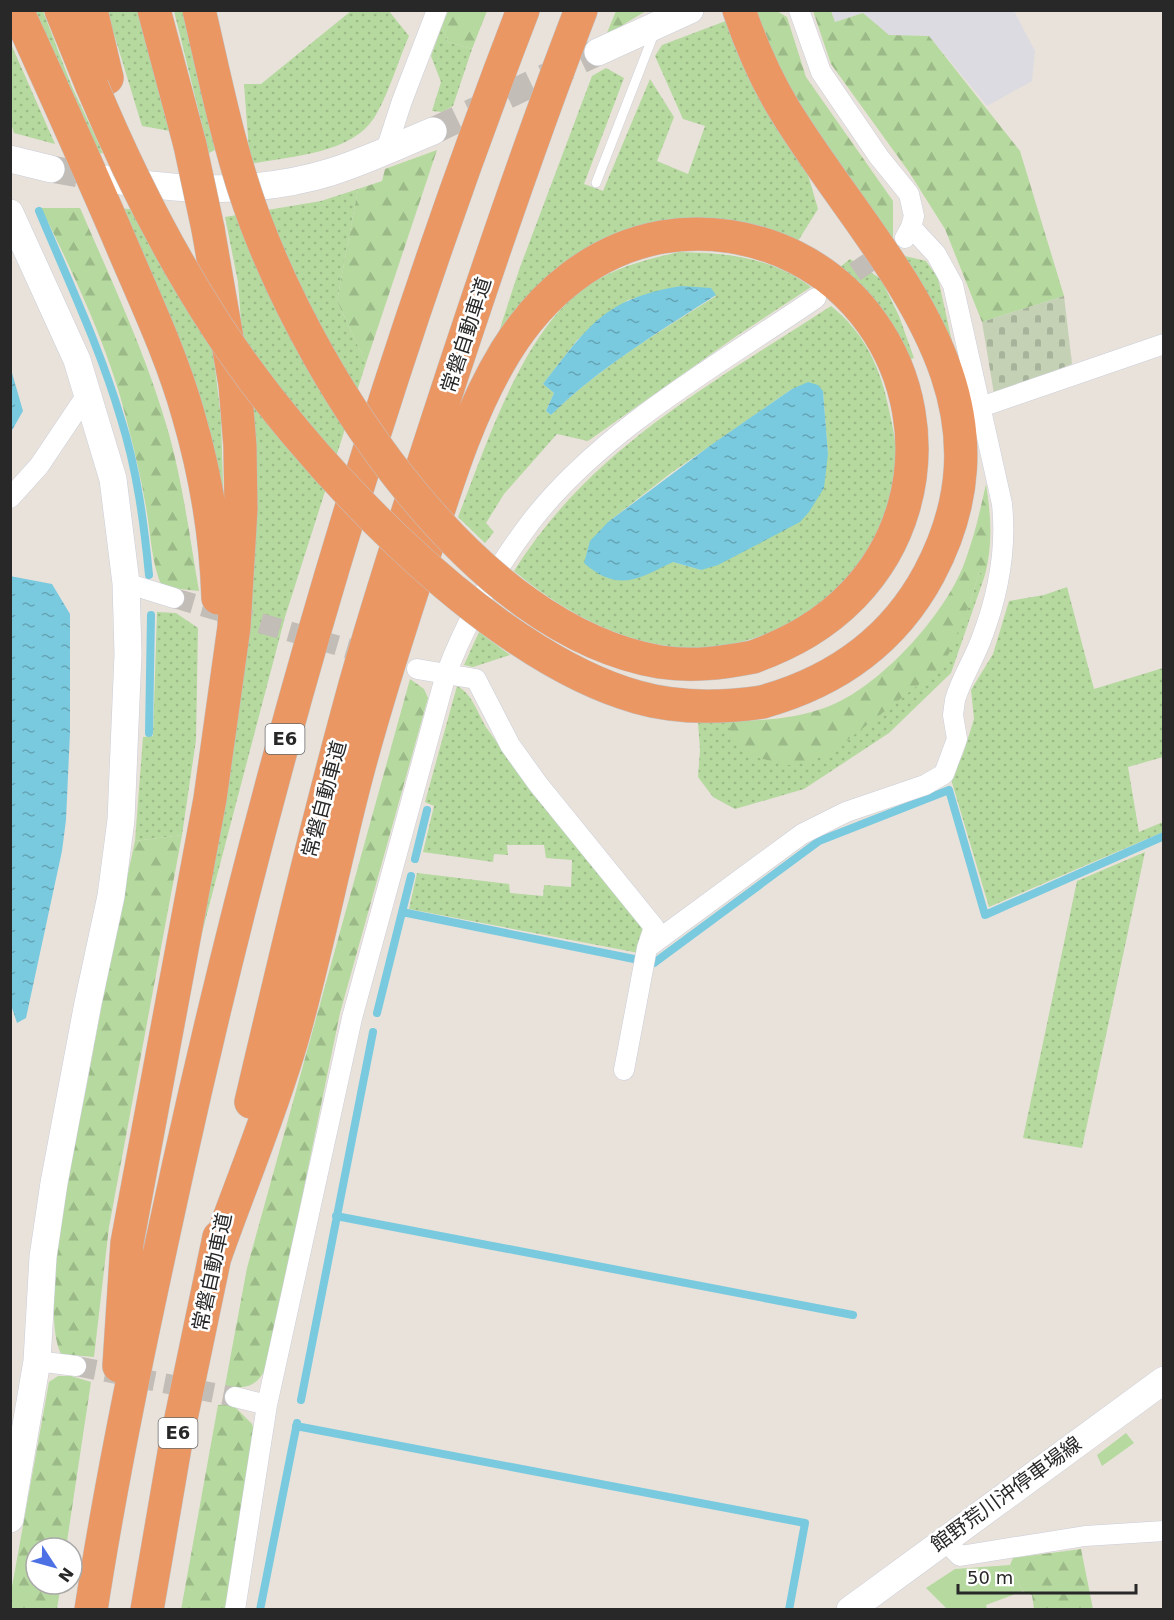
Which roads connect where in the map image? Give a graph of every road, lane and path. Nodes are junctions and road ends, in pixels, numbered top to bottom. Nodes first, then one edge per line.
1 (17, 10) edge
2 (62, 10) edge
3 (91, 10) edge
4 (154, 10) edge
5 (199, 10) edge
6 (437, 10) edge
7 (523, 10) edge
8 (581, 10) edge
9 (690, 10) edge
10 (739, 10) edge
11 (800, 10) edge
12 (657, 25) junction
13 (598, 52) tunnel mouth
14 (99, 82) junction
15 (433, 131) tunnel mouth
16 (386, 150) junction
17 (10, 159) edge
18 (51, 168) tunnel mouth
19 (107, 179) tunnel mouth
20 (596, 183) dead end
21 (10, 213) edge
22 (816, 298) tunnel mouth
23 (1164, 344) edge
24 (88, 393) junction
25 (981, 407) junction
26 (10, 498) edge
27 (126, 583) junction
28 (174, 598) tunnel mouth
29 (417, 669) dead end
30 (446, 674) junction
31 (220, 735) junction
32 (647, 948) junction
33 (624, 1070) dead end
34 (215, 1257) junction
35 (38, 1361) junction
36 (76, 1366) tunnel mouth
37 (1164, 1380) edge
38 (235, 1397) tunnel mouth
39 (267, 1405) junction
40 (110, 1485) junction
41 (10, 1520) edge
42 (1164, 1531) edge
43 (943, 1539) junction
44 (91, 1610) edge
45 (147, 1610) edge
46 (236, 1610) edge
47 (850, 1610) edge

1 - 31 highway
2 - 14 highway
3 - 14 highway
4 - 31 highway, bridge
5 - 34 highway, bridge
6 - 16 street
7 - 40 highway, E6
8 - 34 highway, 常磐自動車道 / E6
9 - 12 street
10 - 14 highway, bridge
11 - 25 street
12 - 13 street
12 - 20 lane
15 - 16 street
16 - 19 street
17 - 18 street
21 - 24 street
22 - 30 street
23 - 25 street
24 - 26 street
24 - 27 street
25 - 32 street
27 - 28 street
27 - 35 street
29 - 30 street
30 - 32 street
30 - 39 street
31 - 40 highway
32 - 33 street
34 - 45 highway, 常磐自動車道 / E6
35 - 36 street
35 - 41 street
37 - 43 street, 館野荒川沖停車場線
38 - 39 street
39 - 46 street
40 - 44 highway, E6
42 - 43 street
43 - 47 street, 館野荒川沖停車場線

